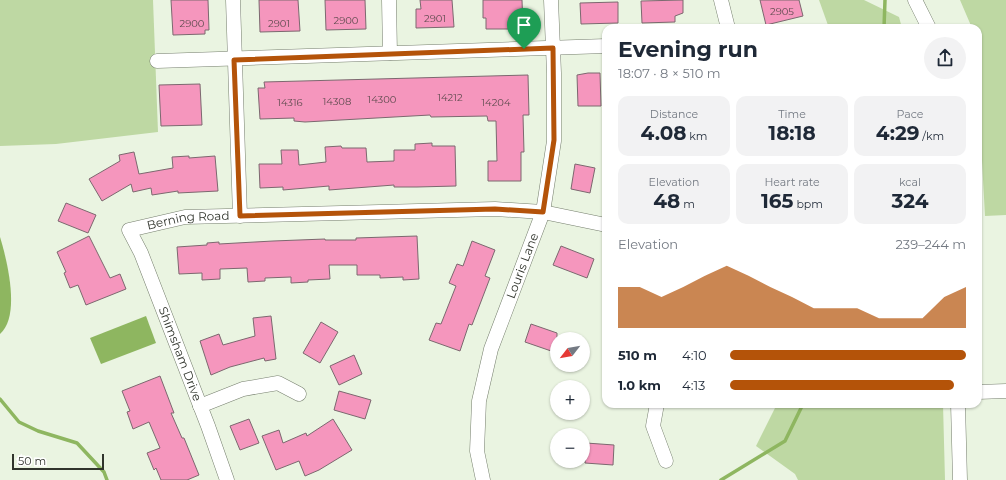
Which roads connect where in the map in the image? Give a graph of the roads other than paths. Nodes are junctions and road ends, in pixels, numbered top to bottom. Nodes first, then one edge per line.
1 (233, 0) edge
2 (389, 0) edge
3 (551, 0) edge
4 (721, 0) edge
5 (915, 0) edge
6 (727, 24) edge
7 (927, 24) edge
8 (602, 46) edge
9 (553, 48) junction
10 (390, 53) junction
11 (234, 60) junction
12 (157, 61) dead end
13 (543, 212) junction
14 (240, 216) junction
15 (602, 224) edge
16 (129, 230) joint
17 (1006, 391) edge
18 (982, 392) edge
19 (299, 394) dead end
20 (200, 406) junction
21 (656, 408) edge
22 (958, 408) edge
23 (666, 461) dead end
24 (227, 480) edge
25 (483, 480) edge
26 (960, 480) edge

1 - 11 street
2 - 10 street
3 - 9 street, Louris Lane
4 - 6 street
5 - 7 street
8 - 9 street
9 - 10 street
9 - 13 street, Louris Lane
10 - 11 street
11 - 12 street
11 - 14 street
13 - 14 street, Berning Road
13 - 15 street, Berning Road
13 - 25 street, Louris Lane
14 - 16 street, Berning Road
16 - 20 street, Shimsham Drive
17 - 18 street
19 - 20 street
20 - 24 street, Shimsham Drive
21 - 23 street
22 - 26 street

